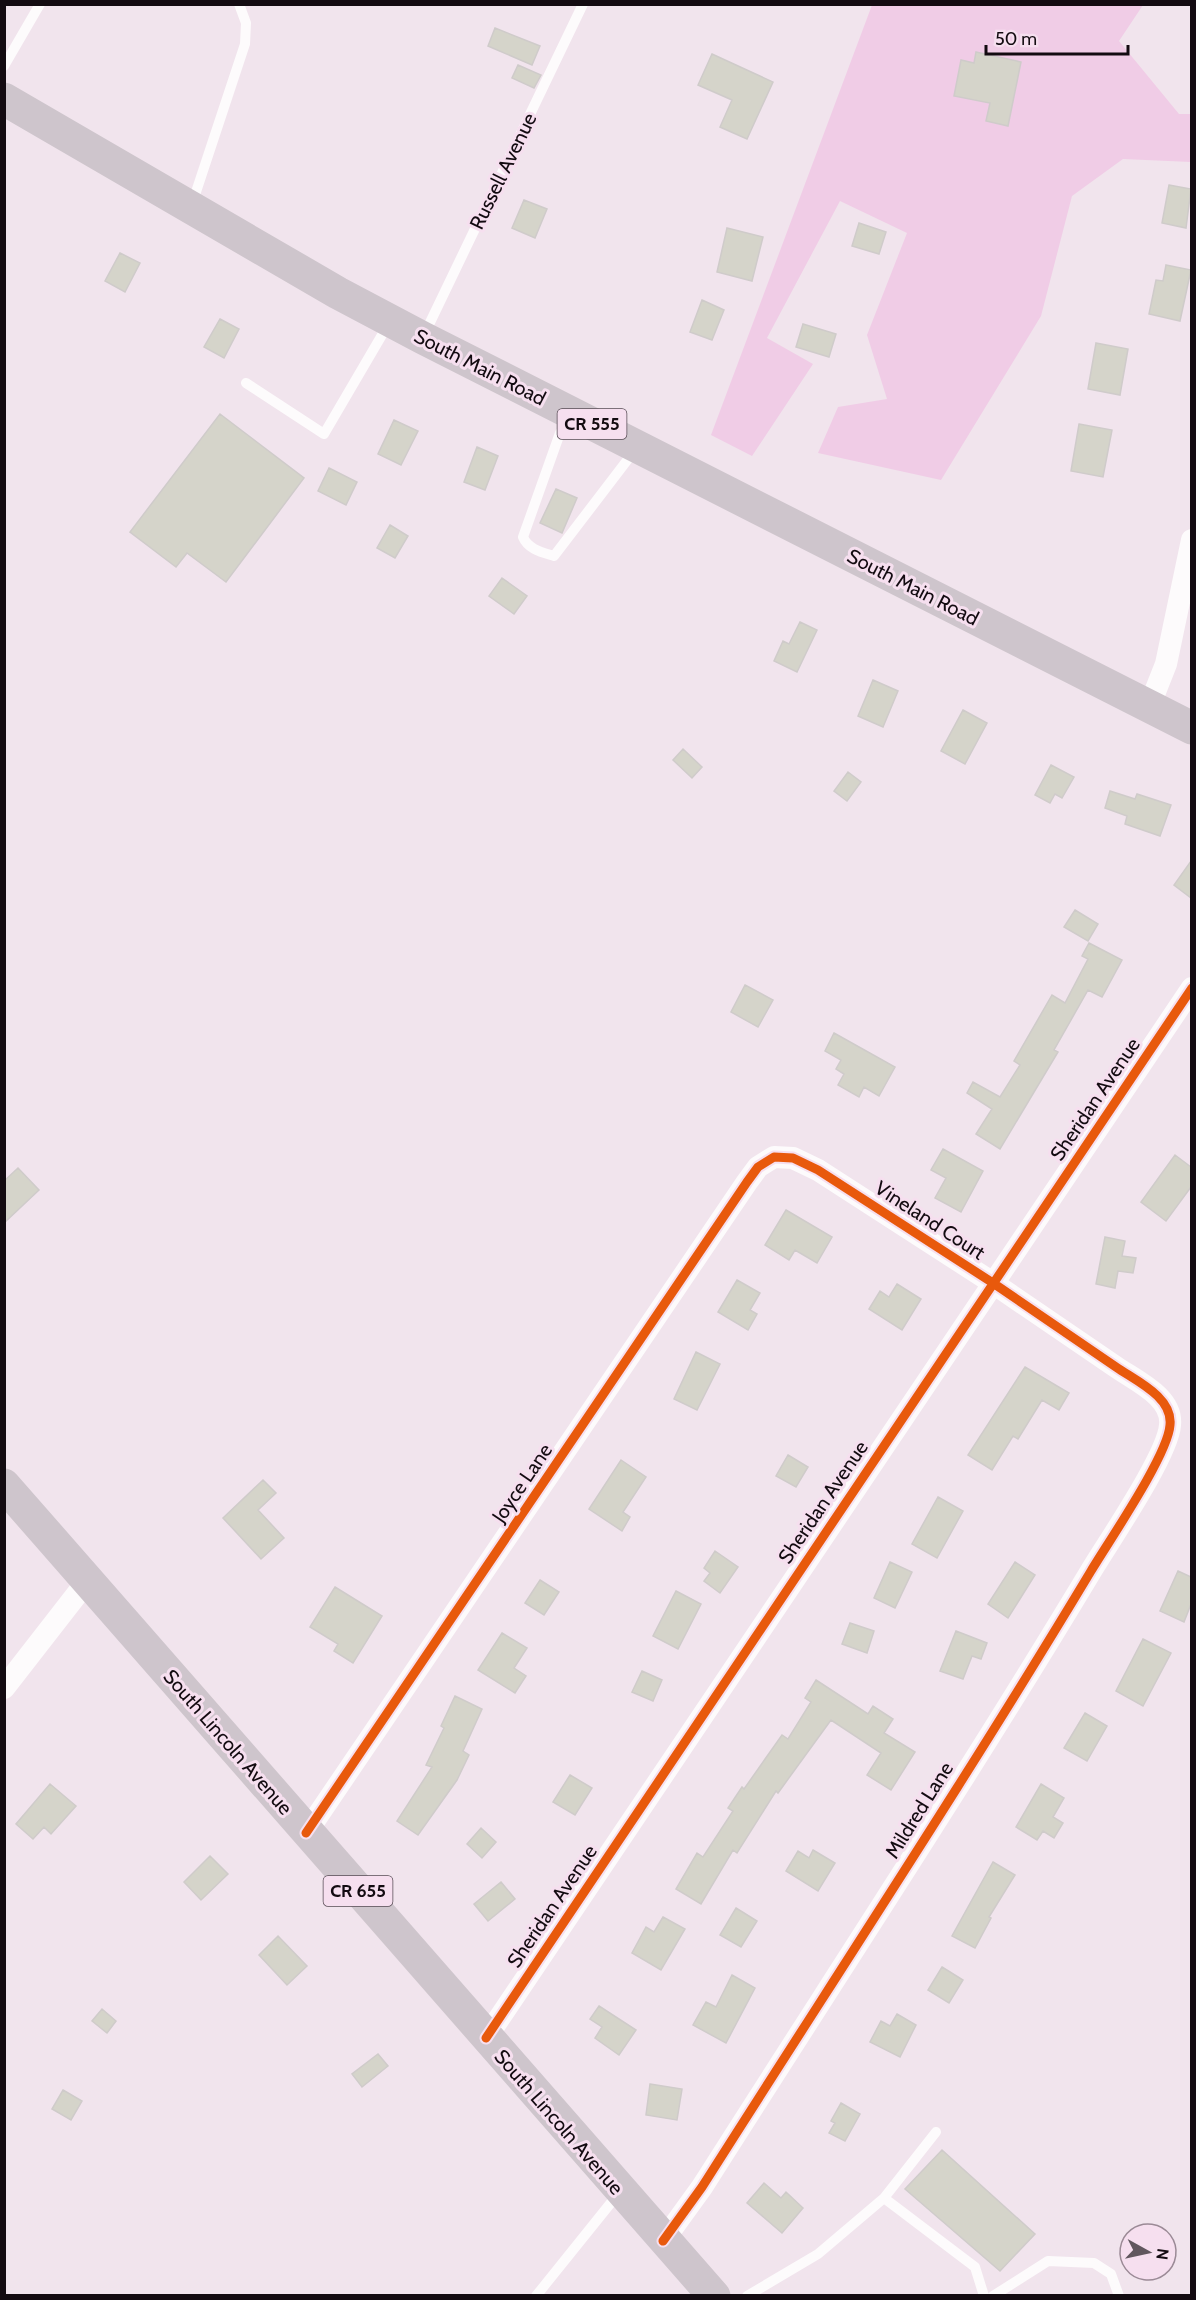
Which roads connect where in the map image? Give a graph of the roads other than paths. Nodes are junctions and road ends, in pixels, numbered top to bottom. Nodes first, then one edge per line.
1 (40, 4) edge
2 (239, 4) edge
3 (583, 4) edge
4 (4, 66) edge
5 (4, 99) edge
6 (191, 207) junction
7 (391, 321) junction
8 (423, 338) junction
9 (246, 383) dead end
10 (575, 416) junction
11 (637, 447) junction
12 (1191, 540) edge
13 (1149, 707) junction
14 (1191, 728) edge
15 (1191, 988) edge
16 (772, 1158) joint
17 (993, 1283) junction
18 (1151, 1391) joint
19 (4, 1485) edge
20 (88, 1580) junction
21 (4, 1688) edge
22 (306, 1833) junction
23 (486, 2038) junction
24 (936, 2132) dead end
25 (620, 2191) junction
26 (884, 2198) junction
27 (663, 2241) junction
28 (536, 2295) edge
29 (714, 2295) edge
30 (747, 2295) edge
31 (984, 2295) edge
32 (993, 2295) edge
33 (1119, 2295) edge

1 - 4 lane
2 - 6 lane
3 - 8 lane, Russell Avenue
5 - 6 main road, South Main Road / CR 555
6 - 7 main road, South Main Road / CR 555
7 - 8 main road, South Main Road / CR 555
7 - 9 lane
8 - 10 main road, South Main Road / CR 555
10 - 11 main road, South Main Road / CR 555
10 - 11 lane
11 - 13 main road, South Main Road / CR 555
12 - 13 street
13 - 14 main road, South Main Road / CR 555
15 - 17 street, Sheridan Avenue
16 - 17 street, Vineland Court
16 - 22 street, Joyce Lane
17 - 18 street, Vineland Court
17 - 23 street, Sheridan Avenue
18 - 27 street, Mildred Lane
19 - 20 main road, South Lincoln Avenue / CR 655
20 - 21 street
20 - 22 main road, South Lincoln Avenue / CR 655
22 - 23 main road, South Lincoln Avenue / CR 655
23 - 25 main road, South Lincoln Avenue / CR 655
24 - 26 lane
25 - 27 main road, South Lincoln Avenue / CR 655
25 - 28 lane
26 - 30 lane
26 - 31 lane
27 - 29 main road, South Lincoln Avenue / CR 655
32 - 33 lane

